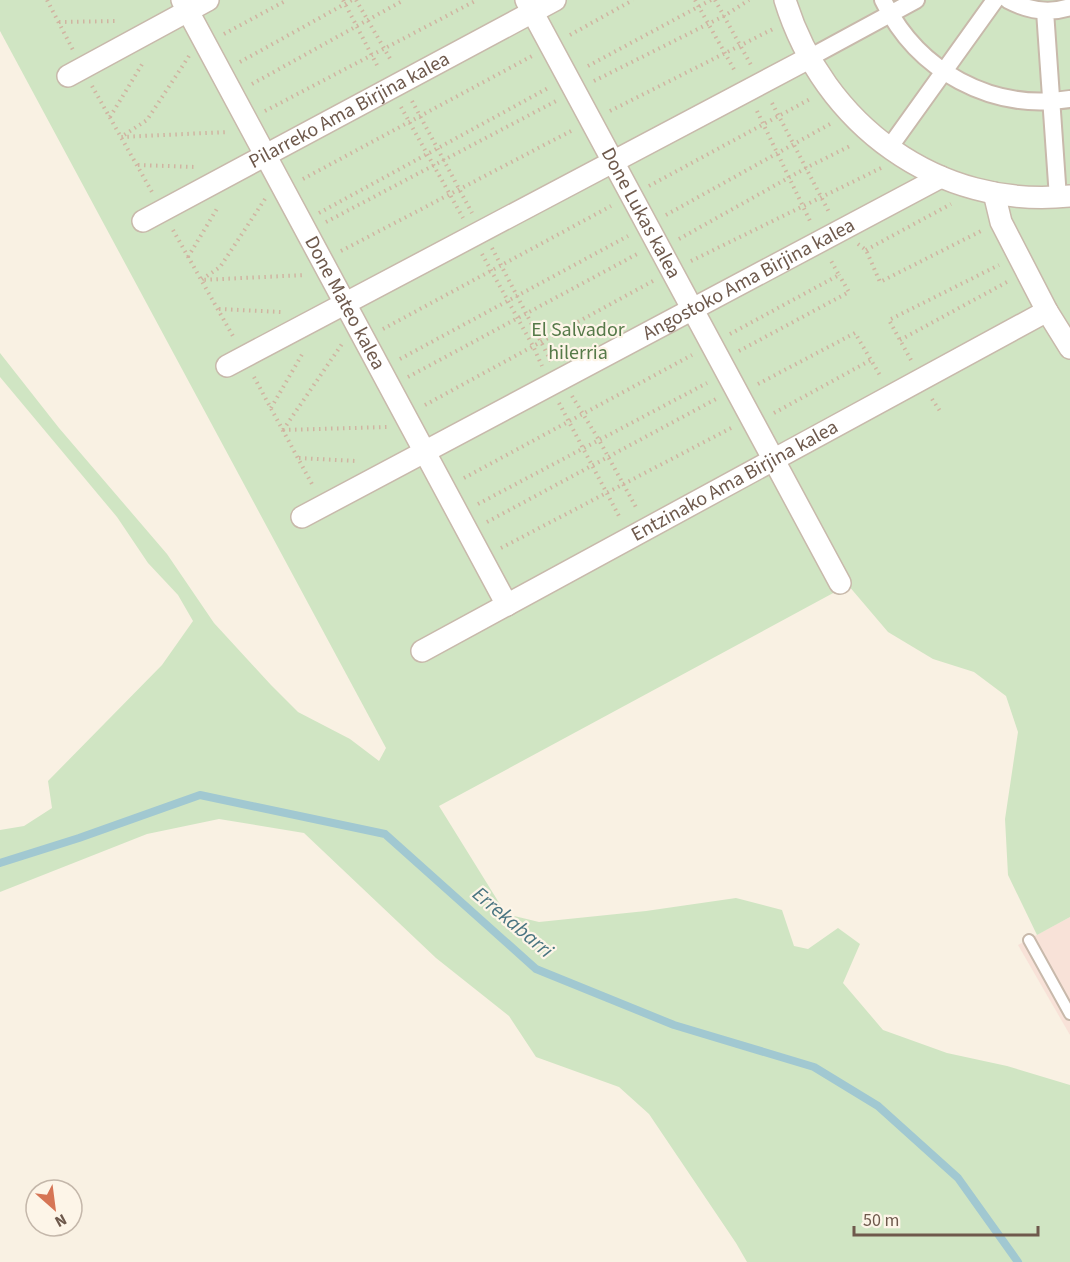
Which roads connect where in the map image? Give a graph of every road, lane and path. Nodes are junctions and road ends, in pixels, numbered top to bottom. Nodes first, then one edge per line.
1 (47, 0) edge
2 (208, 0) edge
3 (286, 0) edge
4 (354, 0) edge
5 (404, 0) edge
6 (477, 0) edge
7 (555, 0) edge
8 (633, 0) edge
9 (713, 0) edge
10 (749, 0) edge
11 (916, 0) edge
12 (994, 0) edge
13 (1008, 0) edge
14 (345, 2) edge
15 (185, 5) edge
16 (529, 6) edge
17 (886, 7) edge
18 (1070, 7) edge
19 (788, 10) edge
20 (1045, 11) junction
21 (724, 16) junction
22 (368, 20) junction
23 (356, 26) junction
24 (204, 40) junction
25 (740, 45) junction
26 (551, 46) junction
27 (384, 47) junction
28 (371, 54) junction
29 (809, 58) junction
30 (75, 72) junction
31 (221, 72) junction
32 (943, 72) junction
33 (761, 83) junction
34 (571, 84) junction
35 (397, 85) junction
36 (828, 89) junction
37 (233, 94) junction
38 (1070, 99) edge
39 (1051, 102) junction
40 (849, 114) junction
41 (419, 117) junction
42 (779, 118) junction
43 (591, 121) junction
44 (410, 122) junction
45 (250, 126) junction
46 (872, 135) junction
47 (121, 137) junction
48 (794, 145) junction
49 (889, 148) junction
50 (436, 149) junction
51 (426, 154) junction
52 (266, 156) junction
53 (443, 160) junction
54 (613, 162) junction
55 (806, 168) junction
56 (941, 177) junction
57 (281, 184) junction
58 (458, 190) junction
59 (986, 191) junction
60 (450, 194) junction
61 (631, 195) junction
62 (1064, 197) edge
63 (163, 211) junction
64 (143, 221) dead end
65 (1000, 222) junction
66 (647, 225) junction
67 (304, 227) junction
68 (839, 231) junction
69 (477, 234) junction
70 (660, 249) junction
71 (866, 250) junction
72 (1022, 263) junction
73 (501, 265) junction
74 (326, 267) junction
75 (491, 271) junction
76 (839, 275) dead end
77 (201, 280) junction
78 (518, 296) junction
79 (507, 301) junction
80 (345, 303) junction
81 (692, 309) junction
82 (1047, 311) junction
83 (526, 314) junction
84 (517, 319) junction
85 (360, 331) junction
86 (900, 340) junction
87 (1070, 348) edge
88 (871, 360) junction
89 (911, 360) dead end
90 (235, 361) junction
91 (724, 367) junction
92 (385, 378) junction
93 (555, 382) junction
94 (928, 391) dead end
95 (739, 395) junction
96 (891, 395) junction
97 (940, 411) dead end
98 (754, 423) junction
99 (411, 427) junction
100 (284, 430) junction
101 (600, 440) junction
102 (583, 449) junction
103 (424, 451) junction
104 (609, 457) junction
105 (299, 458) junction
106 (773, 459) junction
107 (402, 464) junction
108 (591, 466) junction
109 (623, 484) junction
110 (606, 494) junction
111 (323, 506) junction
112 (302, 517) dead end
113 (463, 524) junction
114 (639, 533) junction
115 (482, 558) junction
116 (840, 583) dead end
117 (507, 604) junction
118 (422, 651) dead end
119 (1029, 940) dead end
120 (1070, 1014) edge

1 - 30 path
2 - 15 street
3 - 24 path
4 - 14 path
4 - 22 path
5 - 22 path
6 - 27 path
7 - 16 street, Pilarreko Ama Birjina kalea
8 - 26 path
9 - 21 path
9 - 34 path
10 - 21 path
11 - 17 street
12 - 32 street
13 - 20 street
14 - 23 path
14 - 31 path
15 - 24 street, Done Mateo kalea
15 - 30 street
16 - 26 street, Done Lukas kalea
16 - 35 street, Pilarreko Ama Birjina kalea
17 - 29 street
17 - 32 street
18 - 20 street
19 - 25 path
19 - 29 street
20 - 39 street
21 - 25 path
21 - 34 path
22 - 23 path
22 - 27 path
23 - 28 path
23 - 37 path
24 - 31 street, Done Mateo kalea
24 - 47 path
25 - 33 path
25 - 43 path
26 - 34 street, Done Lukas kalea
26 - 41 path
27 - 28 path
27 - 35 path
28 - 35 path
28 - 45 path
29 - 33 street
29 - 36 street
30 - 47 path
31 - 37 street, Done Mateo kalea
32 - 39 street
32 - 49 street
33 - 42 path
33 - 54 street
34 - 43 street, Done Lukas kalea
34 - 50 path
34 - 53 path
35 - 41 path
35 - 44 path
35 - 52 street, Pilarreko Ama Birjina kalea
36 - 40 street
36 - 42 path
37 - 45 street, Done Mateo kalea
38 - 39 street
39 - 62 street
40 - 46 street
40 - 48 path
41 - 44 path
41 - 50 path
42 - 48 path
42 - 61 path
43 - 54 street, Done Lukas kalea
43 - 58 path
44 - 51 path
44 - 57 path
45 - 47 path
45 - 52 street, Done Mateo kalea
46 - 49 street
46 - 55 path
47 - 63 path
48 - 55 path
48 - 66 path
49 - 56 street
50 - 51 path
50 - 53 path
51 - 60 path
51 - 67 path
52 - 57 street, Done Mateo kalea
52 - 63 street, Pilarreko Ama Birjina kalea
53 - 58 path
53 - 67 path
54 - 61 street, Done Lukas kalea
54 - 69 street
55 - 68 path
55 - 70 path
56 - 59 street
56 - 68 street, Angostoko Ama Birjina kalea
57 - 67 street, Done Mateo kalea
57 - 77 path
58 - 60 path
58 - 69 path
59 - 62 street
59 - 65 street
59 - 71 path
60 - 69 path
60 - 74 path
61 - 66 street, Done Lukas kalea
61 - 73 path
63 - 64 street, Pilarreko Ama Birjina kalea
63 - 77 path
65 - 71 path
65 - 72 street
66 - 70 street, Done Lukas kalea
66 - 78 path
67 - 74 street, Done Mateo kalea
68 - 71 path
68 - 81 street, Angostoko Ama Birjina kalea
69 - 73 path
69 - 75 path
69 - 80 street
70 - 81 street, Done Lukas kalea
70 - 83 path
72 - 82 street
72 - 86 path
72 - 86 path
73 - 75 path
73 - 78 path
74 - 77 path
74 - 80 street, Done Mateo kalea
75 - 79 path
75 - 85 path
76 - 91 path
77 - 90 path
78 - 79 path
78 - 83 path
79 - 84 path
79 - 92 path
80 - 85 street, Done Mateo kalea
80 - 90 street
81 - 91 street, Done Lukas kalea
81 - 93 street, Angostoko Ama Birjina kalea
82 - 87 street
82 - 96 street, Entzinako Ama Birjina kalea
83 - 84 path
83 - 93 path
84 - 92 path
84 - 93 path
85 - 92 street, Done Mateo kalea
85 - 100 path
86 - 89 path
88 - 95 path
88 - 96 path
88 - 98 path
90 - 100 path
91 - 95 street, Done Lukas kalea
91 - 101 path
92 - 99 street, Done Mateo kalea
93 - 101 path
93 - 102 path
93 - 103 street, Angostoko Ama Birjina kalea
94 - 97 path
95 - 98 street, Done Lukas kalea
95 - 104 path
96 - 106 street, Entzinako Ama Birjina kalea
98 - 106 street, Done Lukas kalea
98 - 109 path
99 - 100 path
99 - 103 street, Done Mateo kalea
100 - 105 path
101 - 102 path
101 - 104 path
102 - 108 path
102 - 113 path
103 - 107 street, Angostoko Ama Birjina kalea
103 - 113 street, Done Mateo kalea
104 - 108 path
104 - 109 path
105 - 107 path
105 - 111 path
106 - 114 street, Entzinako Ama Birjina kalea
106 - 116 street, Done Lukas kalea
107 - 111 street, Angostoko Ama Birjina kalea
108 - 110 path
108 - 113 path
109 - 110 path
109 - 114 path
110 - 114 path
110 - 115 path
111 - 112 street, Angostoko Ama Birjina kalea
113 - 115 street, Done Mateo kalea
114 - 117 street, Entzinako Ama Birjina kalea
115 - 117 street, Done Mateo kalea
117 - 118 street, Entzinako Ama Birjina kalea
119 - 120 lane

